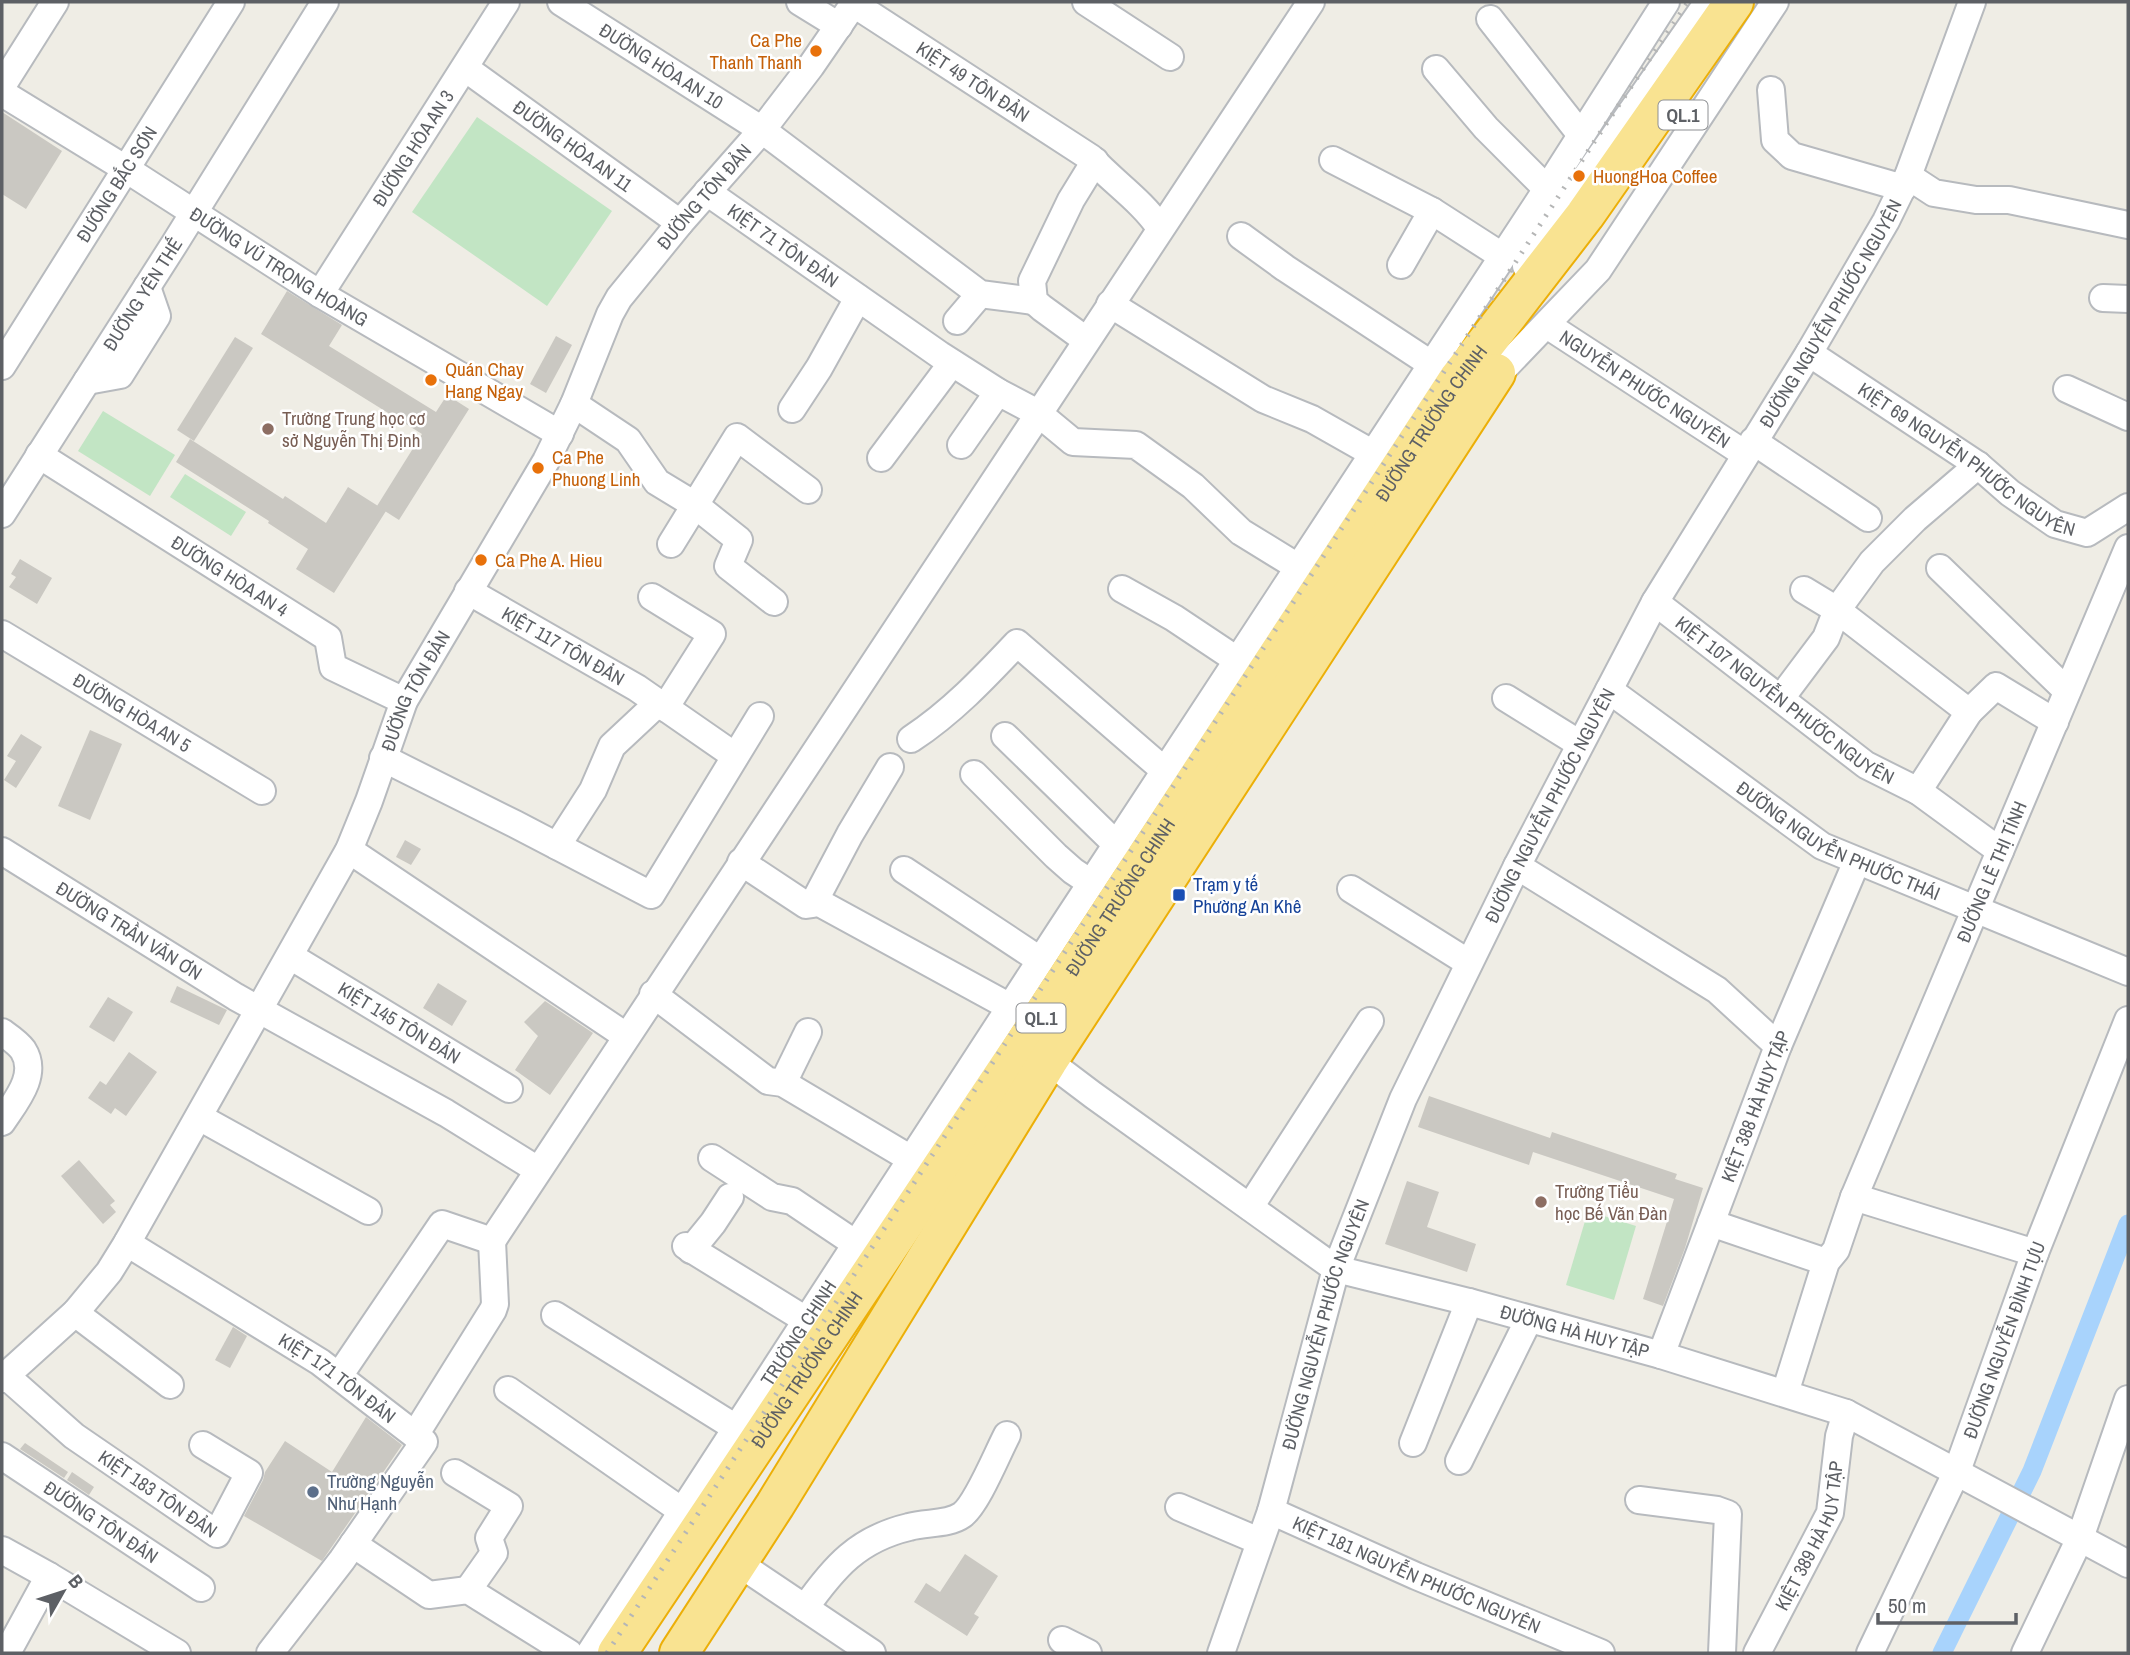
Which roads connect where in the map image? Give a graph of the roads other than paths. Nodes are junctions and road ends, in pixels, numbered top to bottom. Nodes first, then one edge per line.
1 (55, 2) edge
2 (232, 2) edge
3 (325, 2) edge
4 (506, 2) edge
5 (561, 2) edge
6 (800, 2) edge
7 (1086, 2) edge
8 (1311, 2) edge
9 (1666, 2) edge
10 (1707, 2) edge
11 (1734, 2) edge
12 (1762, 2) edge
13 (1775, 2) edge
14 (1972, 2) edge
15 (855, 3) edge
16 (1490, 19) dead end
17 (839, 26) junction
18 (1170, 57) dead end
19 (465, 68) junction
20 (1436, 69) dead end
21 (2, 86) edge
22 (1771, 90) dead end
23 (2, 93) edge
24 (762, 130) junction
25 (1581, 135) junction
26 (1093, 160) junction
27 (1333, 160) dead end
28 (135, 175) junction
29 (1905, 182) junction
30 (1547, 188) junction
31 (707, 192) junction
32 (1432, 211) junction
33 (193, 214) junction
34 (1594, 221) junction
35 (680, 223) junction
36 (2128, 225) edge
37 (1160, 228) junction
38 (1241, 236) dead end
39 (1502, 256) junction
40 (1401, 265) dead end
41 (320, 294) junction
42 (980, 294) junction
43 (858, 298) junction
44 (1034, 300) junction
45 (1110, 304) junction
46 (957, 321) dead end
47 (1547, 325) junction
48 (1086, 340) junction
49 (1809, 353) junction
50 (952, 363) junction
51 (2, 366) edge
52 (1458, 377) junction
53 (2067, 389) dead end
54 (998, 392) junction
55 (574, 404) junction
56 (792, 409) dead end
57 (1038, 413) junction
58 (2128, 417) edge
59 (560, 434) junction
60 (961, 445) dead end
61 (1749, 447) junction
62 (1372, 453) junction
63 (39, 456) junction
64 (881, 458) dead end
65 (1978, 464) junction
66 (808, 490) dead end
67 (695, 505) junction
68 (2128, 507) edge
69 (2, 514) edge
70 (1868, 518) dead end
71 (671, 544) dead end
72 (2128, 548) edge
73 (1298, 567) junction
74 (1940, 568) dead end
75 (1122, 589) dead end
76 (1804, 590) dead end
77 (468, 591) junction
78 (652, 597) dead end
79 (774, 601) dead end
80 (1655, 602) junction
81 (1837, 610) junction
82 (2, 634) edge
83 (1237, 660) junction
84 (1609, 690) junction
85 (2067, 691) junction
86 (1506, 698) dead end
87 (1781, 698) junction
88 (404, 701) junction
89 (661, 705) junction
90 (1969, 712) junction
91 (760, 716) dead end
92 (2054, 722) junction
93 (1005, 736) dead end
94 (911, 739) dead end
95 (1580, 744) junction
96 (734, 756) junction
97 (383, 758) junction
98 (890, 767) dead end
99 (1165, 771) junction
100 (974, 774) dead end
101 (262, 791) dead end
102 (1918, 791) junction
103 (1117, 845) junction
104 (557, 846) junction
105 (349, 850) junction
106 (2, 851) edge
107 (2000, 851) junction
108 (1857, 861) junction
109 (741, 863) junction
110 (1517, 866) junction
111 (904, 870) dead end
112 (1091, 883) junction
113 (1351, 889) dead end
114 (816, 901) junction
115 (1975, 910) junction
116 (290, 956) junction
117 (1041, 960) junction
118 (1469, 963) junction
119 (2128, 972) edge
120 (653, 994) junction
121 (259, 1010) junction
122 (1009, 1010) junction
123 (2128, 1020) edge
124 (1370, 1021) dead end
125 (2, 1032) edge
126 (808, 1032) dead end
127 (626, 1036) junction
128 (1778, 1046) junction
129 (1048, 1061) junction
130 (783, 1083) junction
131 (509, 1089) dead end
132 (199, 1117) junction
133 (2, 1122) edge
134 (712, 1158) dead end
135 (911, 1159) junction
136 (538, 1170) junction
137 (730, 1196) dead end
138 (1854, 1197) junction
139 (1250, 1207) junction
140 (368, 1211) dead end
141 (1711, 1223) junction
142 (492, 1241) junction
143 (127, 1243) junction
144 (856, 1244) junction
145 (2035, 1253) junction
146 (1826, 1262) junction
147 (1336, 1269) junction
148 (1469, 1302) junction
149 (75, 1313) junction
150 (555, 1315) dead end
151 (1529, 1319) junction
152 (806, 1320) junction
153 (1661, 1355) junction
154 (339, 1376) junction
155 (4, 1377) edge
156 (170, 1385) dead end
157 (508, 1390) dead end
158 (1784, 1393) junction
159 (2128, 1399) edge
160 (1846, 1413) junction
161 (736, 1428) junction
162 (415, 1435) junction
163 (1007, 1435) dead end
164 (1413, 1443) dead end
165 (203, 1445) dead end
166 (2, 1456) edge
167 (1459, 1461) dead end
168 (1957, 1471) junction
169 (455, 1473) dead end
170 (1639, 1500) dead end
171 (1178, 1507) dead end
172 (1271, 1511) junction
173 (688, 1524) junction
174 (2080, 1538) junction
175 (1259, 1541) junction
176 (2, 1550) edge
177 (348, 1552) junction
178 (738, 1563) junction
179 (2128, 1564) edge
180 (49, 1576) junction
181 (201, 1588) dead end
182 (468, 1590) junction
183 (805, 1608) junction
184 (1062, 1640) dead end
185 (852, 1645) edge
186 (7, 1653) edge
187 (177, 1653) edge
188 (270, 1653) edge
189 (569, 1653) edge
190 (590, 1653) edge
191 (617, 1653) edge
192 (680, 1653) edge
193 (873, 1653) edge
194 (1088, 1653) edge
195 (1221, 1653) edge
196 (1601, 1653) edge
197 (1722, 1653) edge
198 (1758, 1653) edge
199 (1870, 1653) edge
200 (2025, 1653) edge

1 - 21 street
2 - 28 street, ĐƯỜNG BẮC SƠN
3 - 33 street, ĐƯỜNG YÊN THẾ
4 - 19 street, ĐƯỜNG HÒA AN 3
5 - 24 street, ĐƯỜNG HÒA AN 10
6 - 17 street
7 - 18 street
8 - 37 street
9 - 25 street, ĐƯỜNG TRƯỜNG CHINH
10 - 52 street
11 - 34 highway, QL.1
12 - 34 highway, QL.1
13 - 47 street
14 - 29 street, ĐƯỜNG NGUYỄN PHƯỚC NGUYÊN
15 - 17 street, ĐƯỜNG TÔN ĐẢN
15 - 26 street, KIỆT 49 TÔN ĐẢN
16 - 25 street
17 - 24 street, ĐƯỜNG TÔN ĐẢN
19 - 35 street, ĐƯỜNG HÒA AN 11
19 - 41 street, ĐƯỜNG HÒA AN 3
20 - 30 street
22 - 29 street
23 - 28 street, ĐƯỜNG VŨ TRỌNG HOÀNG
24 - 31 street, ĐƯỜNG TÔN ĐẢN
24 - 42 street, ĐƯỜNG HÒA AN 10
25 - 30 street, ĐƯỜNG TRƯỜNG CHINH
26 - 37 street, KIỆT 49 TÔN ĐẢN
26 - 44 street
27 - 32 street
28 - 33 street, ĐƯỜNG VŨ TRỌNG HOÀNG
28 - 51 street, ĐƯỜNG BẮC SƠN
29 - 36 street
29 - 49 street, ĐƯỜNG NGUYỄN PHƯỚC NGUYÊN
30 - 39 street, ĐƯỜNG TRƯỜNG CHINH
31 - 35 street, ĐƯỜNG TÔN ĐẢN
31 - 43 street, KIỆT 71 TÔN ĐẢN
32 - 39 street
32 - 40 street
33 - 41 street, ĐƯỜNG VŨ TRỌNG HOÀNG
33 - 63 street, ĐƯỜNG YÊN THẾ
34 - 52 highway, ĐƯỜNG TRƯỜNG CHINH / QL.1
35 - 55 street, ĐƯỜNG TÔN ĐẢN
37 - 45 street
38 - 52 street
39 - 52 street, ĐƯỜNG TRƯỜNG CHINH
41 - 59 street, ĐƯỜNG VŨ TRỌNG HOÀNG
42 - 44 street
42 - 46 street
43 - 50 street, KIỆT 71 TÔN ĐẢN
43 - 56 street, KIỆT 71 TÔN ĐẢN
44 - 48 street
45 - 48 street
45 - 62 street
47 - 52 street
47 - 61 street, NGUYỄN PHƯỚC NGUYÊN
48 - 57 street
49 - 61 street, ĐƯỜNG NGUYỄN PHƯỚC NGUYÊN
49 - 65 street, KIỆT 69 NGUYỄN PHƯỚC NGUYÊN
50 - 54 street, KIỆT 71 TÔN ĐẢN
50 - 64 street
52 - 62 street, ĐƯỜNG TRƯỜNG CHINH
52 - 129 highway, ĐƯỜNG TRƯỜNG CHINH / QL.1
52 - 173 highway, ĐƯỜNG TRƯỜNG CHINH / QL.1
53 - 58 street
54 - 57 street, KIỆT 71 TÔN ĐẢN
54 - 60 street
55 - 59 street, ĐƯỜNG TÔN ĐẢN
55 - 67 street
57 - 73 street, KIỆT 71 TÔN ĐẢN
57 - 109 street
59 - 77 street, ĐƯỜNG TÔN ĐẢN
61 - 70 street, NGUYỄN PHƯỚC NGUYÊN
61 - 80 street, ĐƯỜNG NGUYỄN PHƯỚC NGUYÊN
62 - 73 street, ĐƯỜNG TRƯỜNG CHINH
63 - 69 street, ĐƯỜNG YÊN THẾ
63 - 88 street, ĐƯỜNG HÒA AN 4
65 - 68 street, KIỆT 69 NGUYỄN PHƯỚC NGUYÊN
65 - 81 street
66 - 67 street
67 - 71 street
67 - 79 street
72 - 85 street, ĐƯỜNG LÊ THỊ TÍNH
73 - 83 street, ĐƯỜNG TRƯỜNG CHINH
74 - 85 street
75 - 83 street
76 - 81 street
77 - 88 street, ĐƯỜNG TÔN ĐẢN
77 - 89 street, KIỆT 117 TÔN ĐẢN
78 - 89 street
80 - 84 street, ĐƯỜNG NGUYỄN PHƯỚC NGUYÊN
80 - 87 street, KIỆT 107 NGUYỄN PHƯỚC NGUYÊN
81 - 87 street
81 - 90 street
82 - 101 street, ĐƯỜNG HÒA AN 5
83 - 99 street, ĐƯỜNG TRƯỜNG CHINH
84 - 95 street, ĐƯỜNG NGUYỄN PHƯỚC NGUYÊN
84 - 108 street, ĐƯỜNG NGUYỄN PHƯỚC THÁI
85 - 92 street, ĐƯỜNG LÊ THỊ TÍNH
86 - 95 street
87 - 102 street, KIỆT 107 NGUYỄN PHƯỚC NGUYÊN
88 - 97 street, ĐƯỜNG TÔN ĐẢN
89 - 96 street, KIỆT 117 TÔN ĐẢN
89 - 104 street
90 - 92 street
90 - 102 street, KIỆT 107 NGUYỄN PHƯỚC NGUYÊN
91 - 96 street
92 - 107 street, ĐƯỜNG LÊ THỊ TÍNH
93 - 103 street
94 - 99 street
95 - 110 street, ĐƯỜNG NGUYỄN PHƯỚC NGUYÊN
96 - 104 street, ĐƯỜNG TÔN ĐẢN
97 - 104 street, ĐƯỜNG TÔN ĐẢN
97 - 105 street, ĐƯỜNG TÔN ĐẢN
98 - 114 street
99 - 103 street, ĐƯỜNG TRƯỜNG CHINH
100 - 112 street
102 - 107 street, KIỆT 107 NGUYỄN PHƯỚC NGUYÊN
103 - 112 street, ĐƯỜNG TRƯỜNG CHINH
105 - 116 street, ĐƯỜNG TÔN ĐẢN
105 - 127 street
106 - 121 street, ĐƯỜNG TRẦN VĂN ƠN
107 - 115 street, ĐƯỜNG LÊ THỊ TÍNH
108 - 115 street, ĐƯỜNG NGUYỄN PHƯỚC THÁI
108 - 128 street, KIỆT 388 HÀ HUY TẬP
109 - 114 street
109 - 120 street
110 - 118 street, ĐƯỜNG NGUYỄN PHƯỚC NGUYÊN
110 - 128 street
111 - 117 street
112 - 117 street, ĐƯỜNG TRƯỜNG CHINH
113 - 118 street
114 - 122 street
115 - 119 street, ĐƯỜNG NGUYỄN PHƯỚC THÁI
115 - 138 street, ĐƯỜNG LÊ THỊ TÍNH
116 - 121 street, ĐƯỜNG TÔN ĐẢN
116 - 131 street, KIỆT 145 TÔN ĐẢN
117 - 122 street, ĐƯỜNG TRƯỜNG CHINH
118 - 147 street, ĐƯỜNG NGUYỄN PHƯỚC NGUYÊN
120 - 127 street
120 - 130 street
121 - 132 street, ĐƯỜNG TÔN ĐẢN
121 - 136 street, ĐƯỜNG TRẦN VĂN ƠN
122 - 135 street, TRƯỜNG CHINH
123 - 145 street, ĐƯỜNG NGUYỄN ĐÌNH TỰU
124 - 139 street
125 - 133 street
126 - 130 street
127 - 136 street
128 - 141 street, KIỆT 388 HÀ HUY TẬP
129 - 139 street, ĐƯỜNG HÀ HUY TẬP
129 - 178 highway, ĐƯỜNG TRƯỜNG CHINH / QL.1
130 - 135 street
132 - 140 street
132 - 143 street, ĐƯỜNG TÔN ĐẢN
134 - 144 street
135 - 144 street, TRƯỜNG CHINH
136 - 142 street
137 - 152 street
138 - 145 street
138 - 146 street, ĐƯỜNG LÊ THỊ TÍNH
139 - 147 street, ĐƯỜNG HÀ HUY TẬP
141 - 146 street
141 - 153 street, KIỆT 388 HÀ HUY TẬP
142 - 154 street
142 - 162 street
143 - 149 street, ĐƯỜNG TÔN ĐẢN
143 - 154 street, KIỆT 171 TÔN ĐẢN
144 - 152 street, TRƯỜNG CHINH
145 - 168 street, ĐƯỜNG NGUYỄN ĐÌNH TỰU
146 - 158 street, ĐƯỜNG LÊ THỊ TÍNH
147 - 148 street, ĐƯỜNG HÀ HUY TẬP
147 - 172 street, ĐƯỜNG NGUYỄN PHƯỚC NGUYÊN
148 - 151 street, ĐƯỜNG HÀ HUY TẬP
148 - 164 street
149 - 155 street, ĐƯỜNG TÔN ĐẢN
149 - 156 street
150 - 161 street
151 - 153 street, ĐƯỜNG HÀ HUY TẬP
151 - 167 street
152 - 161 street, TRƯỜNG CHINH
153 - 158 street, ĐƯỜNG HÀ HUY TẬP
154 - 162 street, KIỆT 171 TÔN ĐẢN
155 - 165 street, KIỆT 183 TÔN ĐẢN
157 - 173 street
158 - 160 street, ĐƯỜNG HÀ HUY TẬP
159 - 174 street
160 - 168 street, ĐƯỜNG HÀ HUY TẬP
160 - 198 street, KIỆT 389 HÀ HUY TẬP
161 - 173 street, TRƯỜNG CHINH
162 - 177 street, KIỆT 171 TÔN ĐẢN
163 - 183 street
166 - 181 street, ĐƯỜNG TÔN ĐẢN
168 - 174 street, ĐƯỜNG HÀ HUY TẬP
168 - 199 street, ĐƯỜNG NGUYỄN ĐÌNH TỰU
169 - 182 street
170 - 197 street
171 - 175 street
172 - 175 street, ĐƯỜNG NGUYỄN PHƯỚC NGUYÊN
172 - 196 street, KIỆT 181 NGUYỄN PHƯỚC NGUYÊN
173 - 178 highway
173 - 190 street, TRƯỜNG CHINH
173 - 191 highway, ĐƯỜNG TRƯỜNG CHINH / QL.1
174 - 179 street, ĐƯỜNG HÀ HUY TẬP
174 - 200 street
175 - 195 street, ĐƯỜNG NGUYỄN PHƯỚC NGUYÊN
176 - 180 street
177 - 182 street
177 - 188 street
178 - 183 street
178 - 192 highway, ĐƯỜNG TRƯỜNG CHINH / QL.1
180 - 186 street
180 - 187 street
182 - 189 street
183 - 185 street
184 - 194 street
185 - 193 street

